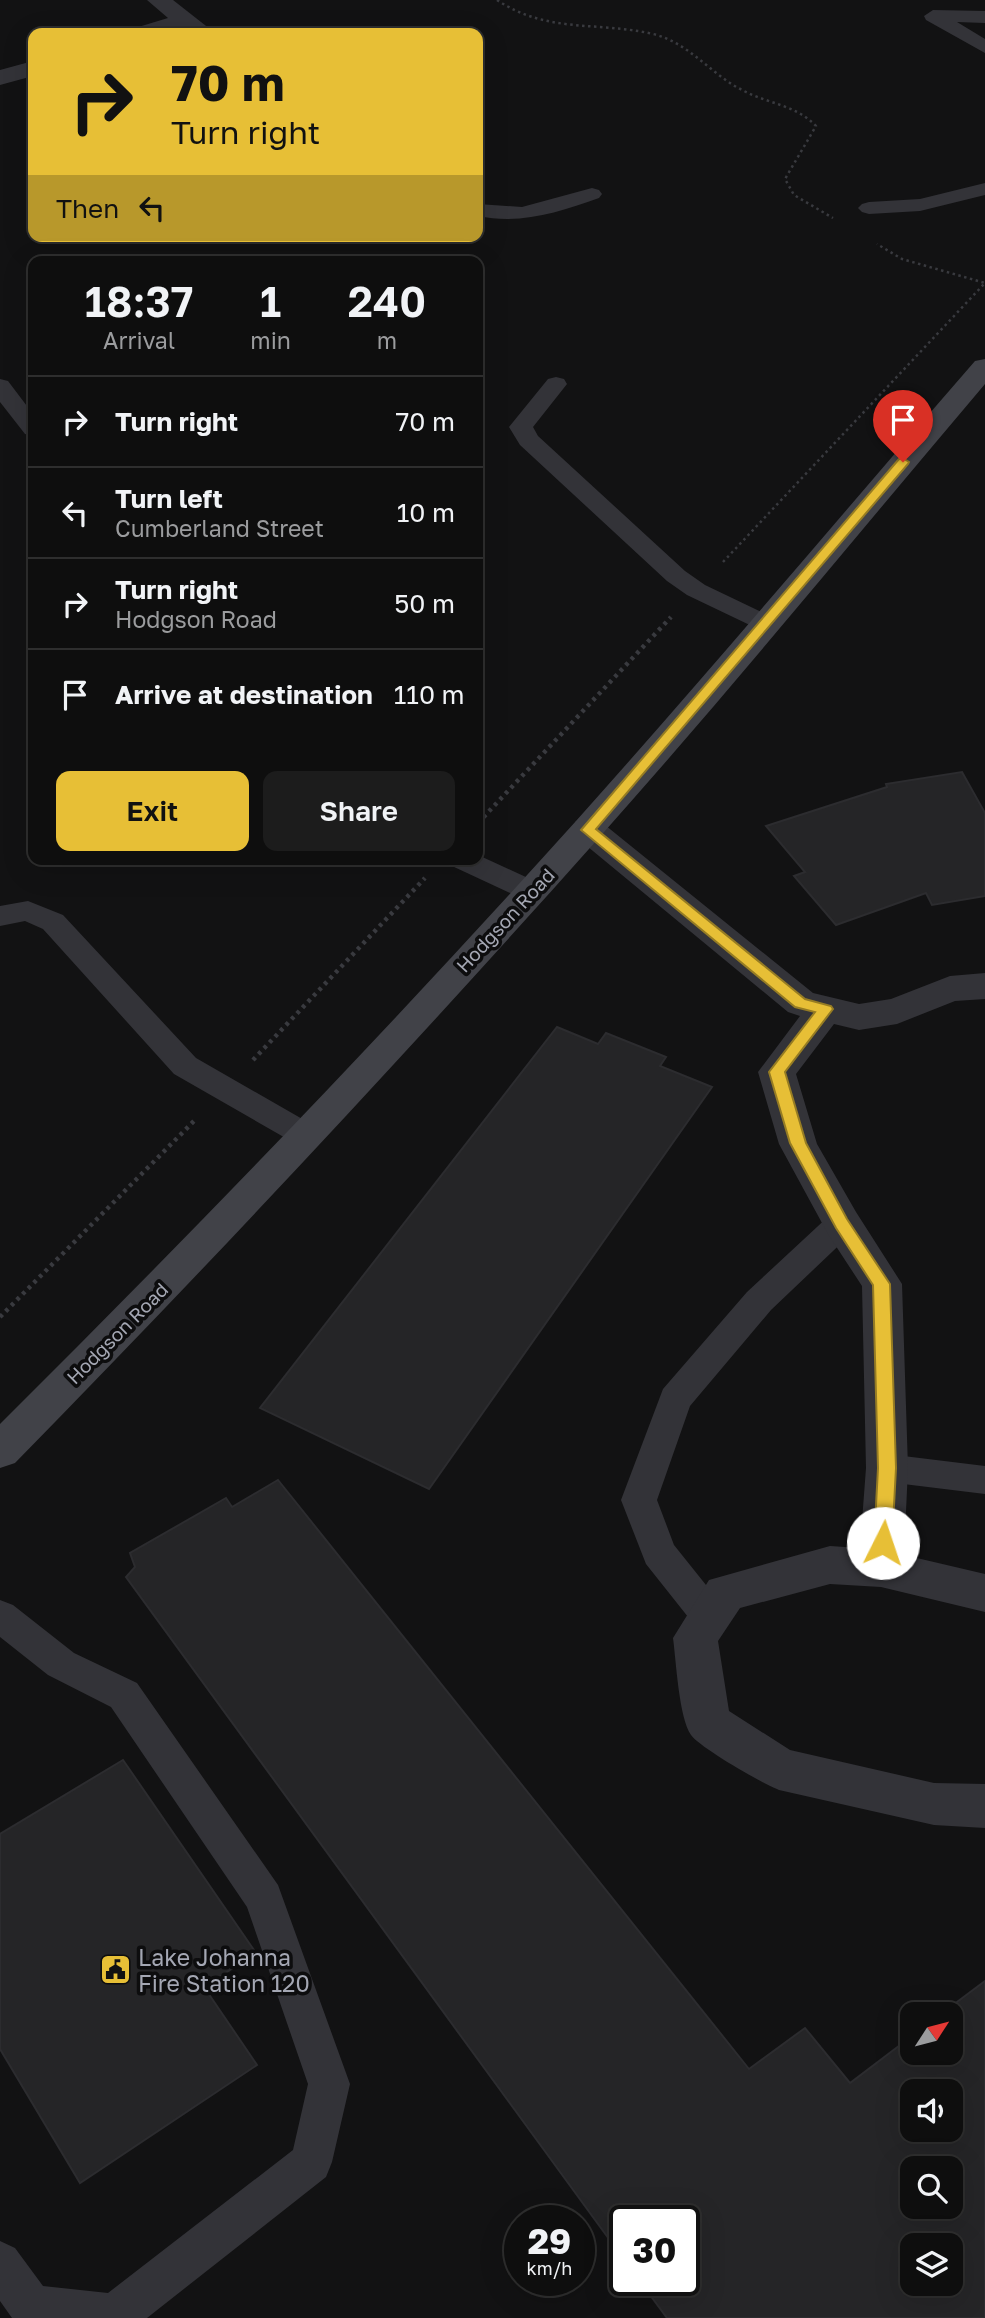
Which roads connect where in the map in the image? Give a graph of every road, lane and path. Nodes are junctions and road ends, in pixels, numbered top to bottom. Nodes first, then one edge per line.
1 (158, 0) edge
2 (497, 0) edge
3 (985, 17) edge
4 (194, 27) edge
5 (985, 47) edge
6 (28, 70) edge
7 (0, 78) edge
8 (985, 189) edge
9 (592, 194) dead end
10 (869, 208) dead end
11 (483, 211) edge
12 (842, 223) dead end
13 (866, 237) dead end
14 (985, 283) edge
15 (985, 367) edge
16 (556, 384) dead end
17 (0, 386) edge
18 (28, 422) edge
19 (696, 590) junction
20 (765, 623) junction
21 (483, 817) edge
22 (588, 830) junction
23 (475, 865) edge
24 (431, 871) dead end
25 (531, 891) junction
26 (0, 916) edge
27 (985, 986) edge
28 (825, 1009) junction
29 (247, 1066) dead end
30 (194, 1121) dead end
31 (307, 1136) junction
32 (842, 1223) junction
33 (0, 1317) edge
34 (0, 1451) edge
35 (887, 1468) junction
36 (985, 1480) edge
37 (881, 1568) junction
38 (985, 1593) edge
39 (0, 1616) edge
40 (709, 1616) junction
41 (985, 1806) edge
42 (0, 2263) edge

1 - 4 street
2 - 12 path
3 - 5 lane
6 - 7 street
8 - 10 lane
9 - 11 lane
13 - 14 path
14 - 19 path
15 - 20 main road, Hodgson Road
16 - 19 lane
17 - 18 lane
19 - 20 lane
19 - 21 path
20 - 22 main road, Hodgson Road
22 - 25 main road, Hodgson Road
22 - 28 street
23 - 25 lane
24 - 29 path
25 - 31 main road, Hodgson Road
26 - 31 lane
27 - 28 street
28 - 32 street
30 - 33 path
31 - 34 main road, Hodgson Road
32 - 35 street
32 - 40 lane
35 - 36 lane
35 - 37 street
37 - 38 street
37 - 40 street
39 - 42 lane
40 - 41 street

